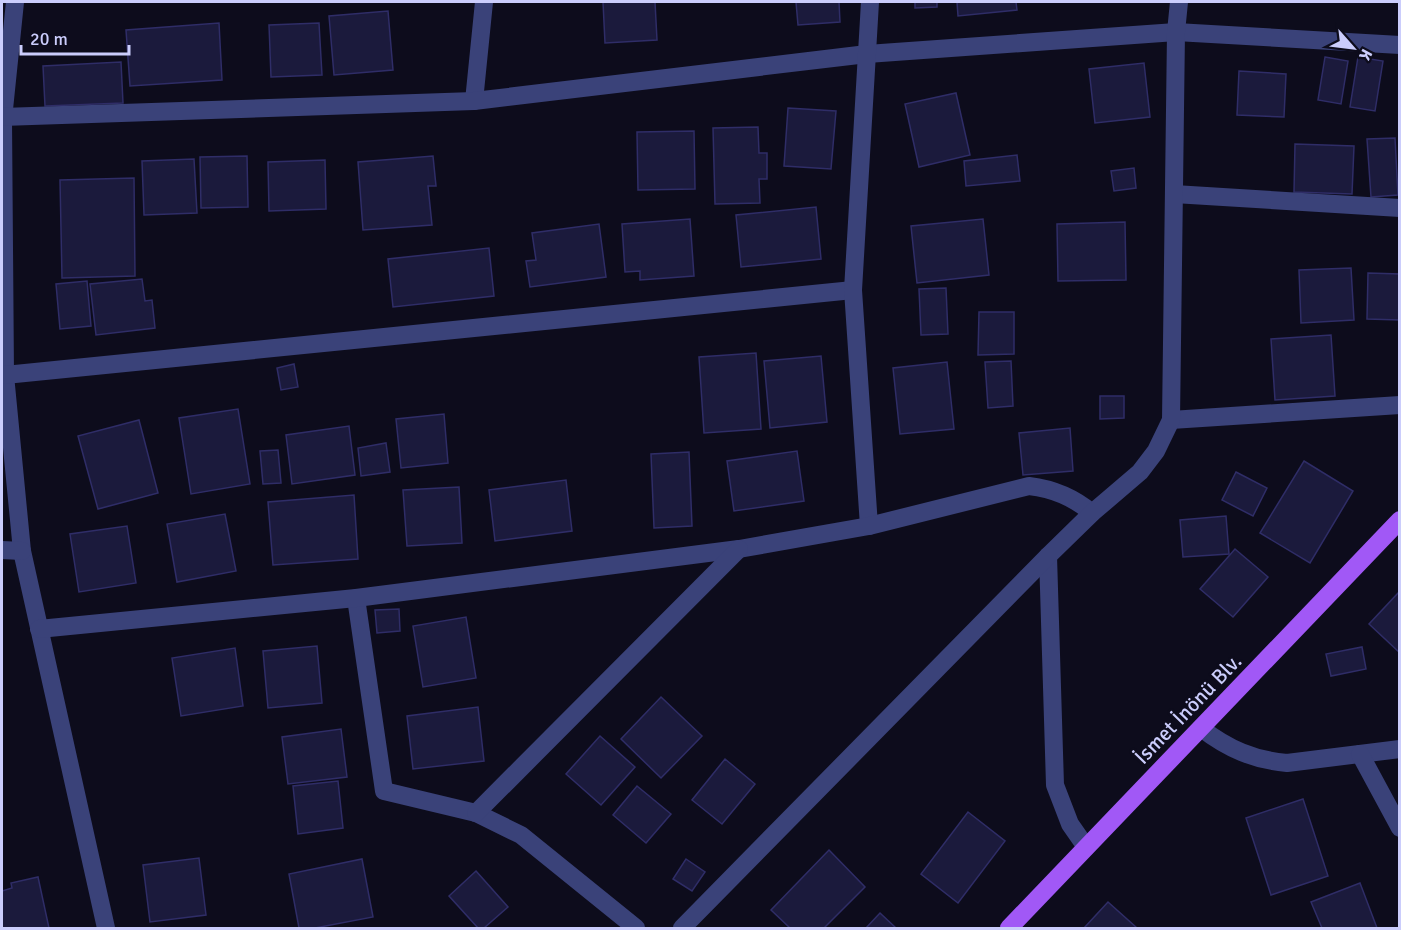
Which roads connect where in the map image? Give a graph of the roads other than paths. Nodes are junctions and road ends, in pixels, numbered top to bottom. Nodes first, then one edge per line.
1 (15, 2) edge
2 (484, 2) edge
3 (870, 2) edge
4 (1179, 2) edge
5 (1176, 32) junction
6 (1400, 45) edge
7 (867, 54) junction
8 (474, 101) junction
9 (2, 118) edge
10 (1174, 194) junction
11 (1400, 208) edge
12 (853, 290) junction
13 (5, 375) junction
14 (1400, 405) edge
15 (1171, 420) junction
16 (1092, 513) junction
17 (1400, 520) edge
18 (869, 526) junction
19 (739, 549) junction
20 (2, 550) edge
21 (22, 551) junction
22 (1048, 556) junction
23 (356, 598) junction
24 (39, 629) junction
25 (1201, 728) junction
26 (1400, 749) edge
27 (1360, 754) junction
28 (476, 813) junction
29 (1400, 828) edge
30 (1086, 847) junction
31 (105, 928) edge
32 (636, 928) edge
33 (682, 928) edge
34 (1009, 928) edge

1 - 9 street
2 - 8 street
3 - 7 street
4 - 5 street
5 - 6 street
5 - 7 street
5 - 10 street
7 - 8 street
7 - 12 street
8 - 9 street
9 - 13 street
10 - 11 street
10 - 15 street
12 - 13 street
12 - 18 street
13 - 21 street
14 - 15 street
15 - 16 street
16 - 18 street
16 - 22 street
17 - 25 main road, İsmet İnönü Blv.
18 - 19 street
19 - 23 street
19 - 28 street
20 - 21 street
21 - 24 street
22 - 30 street
22 - 33 street
23 - 24 street
23 - 28 street
24 - 31 street
25 - 27 street
25 - 30 main road, İsmet İnönü Blv.
26 - 27 street
27 - 29 street
28 - 32 street
30 - 34 main road, İsmet İnönü Blv.

